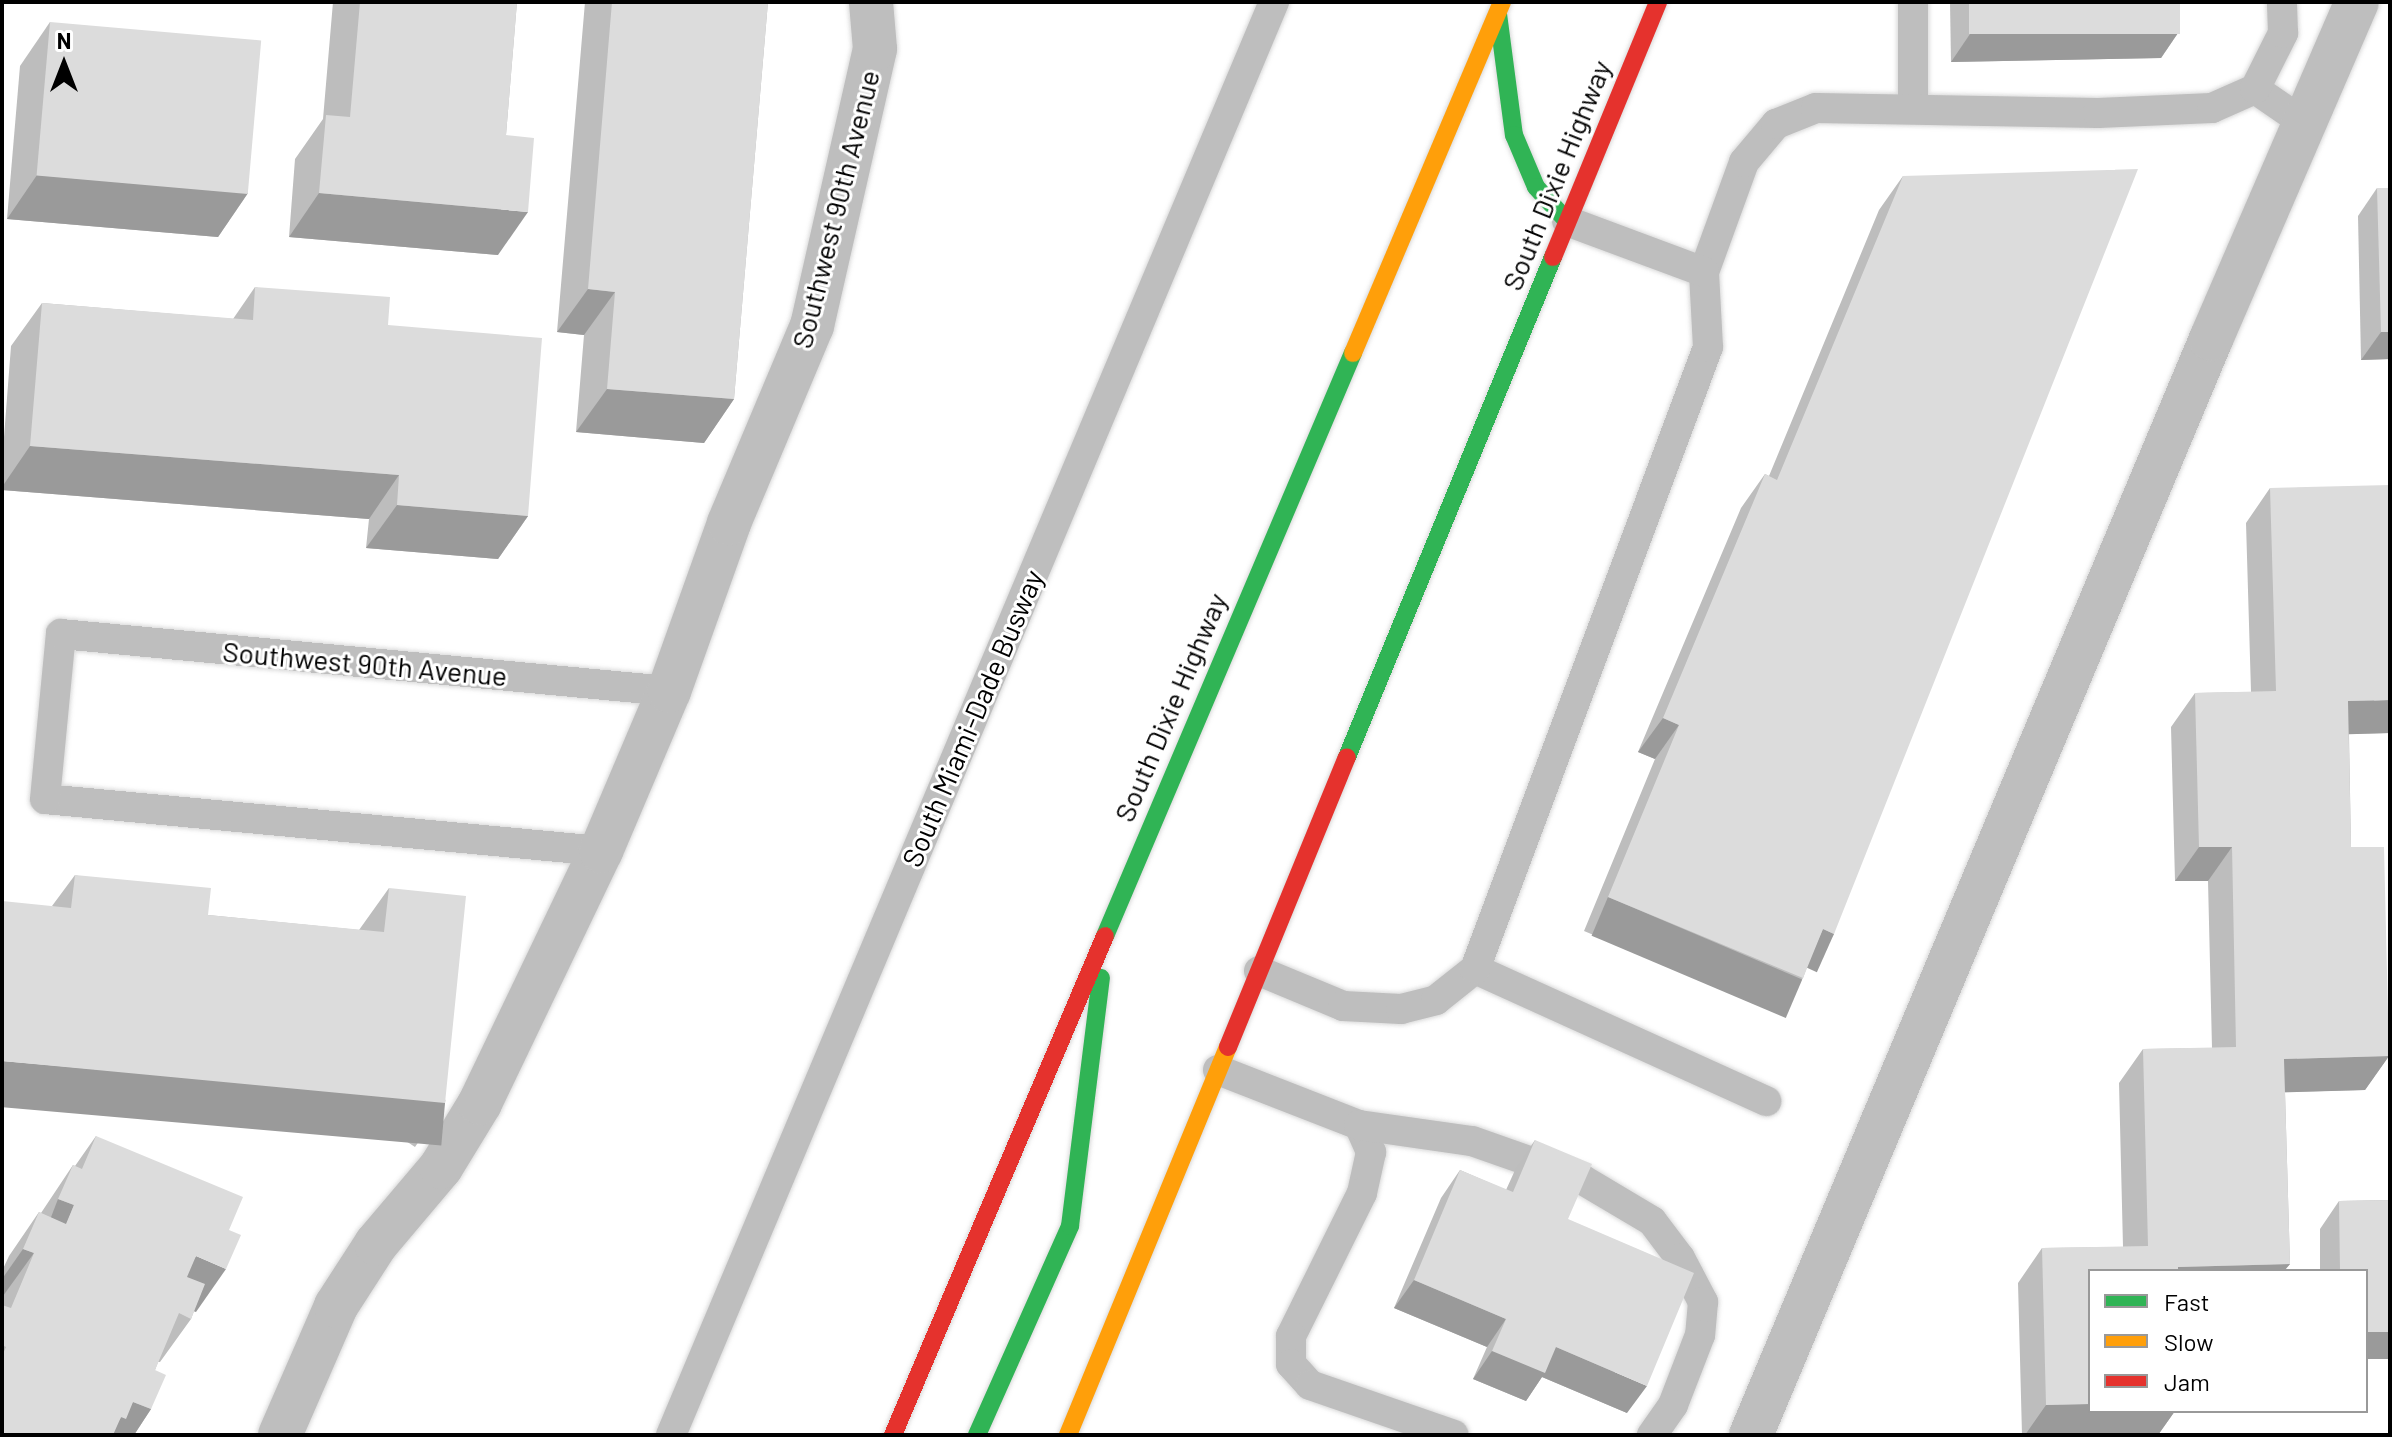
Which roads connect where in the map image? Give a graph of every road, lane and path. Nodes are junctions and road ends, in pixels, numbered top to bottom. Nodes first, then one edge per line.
1 (871, 2) edge
2 (1274, 2) edge
3 (1658, 2) edge
4 (1913, 2) edge
5 (2282, 2) edge
6 (2357, 2) edge
7 (1500, 7) edge
8 (2255, 89) junction
9 (1913, 109) junction
10 (2306, 124) junction
11 (1567, 221) junction
12 (1704, 272) junction
13 (669, 691) junction
14 (601, 851) junction
15 (1108, 924) junction
16 (1475, 969) junction
17 (1259, 971) junction
18 (1218, 1070) junction
19 (1766, 1101) dead end
20 (1359, 1125) junction
21 (280, 1435) edge
22 (671, 1435) edge
23 (893, 1435) edge
24 (977, 1435) edge
25 (1068, 1435) edge
26 (1454, 1435) edge
27 (1652, 1435) edge
28 (1751, 1435) edge

1 - 13 street, Southwest 90th Avenue
2 - 22 lane, South Miami-Dade Busway
3 - 11 highway, South Dixie Highway
4 - 9 lane
5 - 8 lane
6 - 10 street
7 - 11 highway
7 - 15 highway, South Dixie Highway
8 - 9 lane
8 - 10 lane
9 - 12 lane
10 - 28 street
11 - 12 lane
11 - 17 highway, South Dixie Highway
12 - 16 lane
13 - 14 street
13 - 14 lane, Southwest 90th Avenue
14 - 21 street
15 - 23 highway, South Dixie Highway
15 - 24 highway
16 - 17 lane
16 - 19 lane
17 - 18 highway, South Dixie Highway
18 - 20 lane
18 - 25 highway, South Dixie Highway
20 - 26 lane
20 - 27 lane

